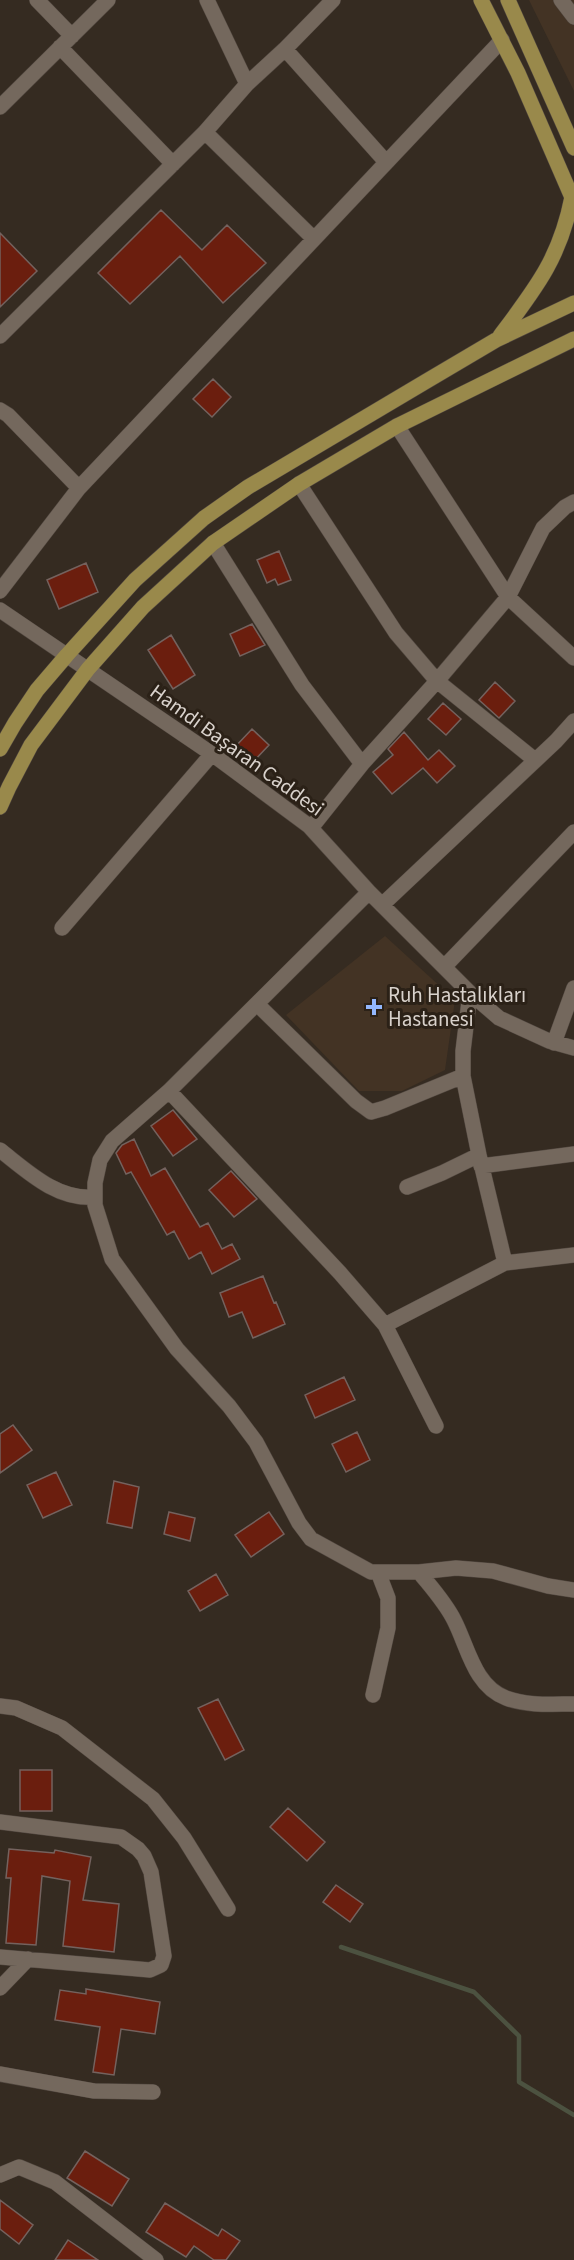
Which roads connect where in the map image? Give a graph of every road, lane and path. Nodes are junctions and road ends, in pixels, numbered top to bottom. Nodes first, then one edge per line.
1 (37, 0) edge
2 (108, 0) edge
3 (207, 0) edge
4 (333, 0) edge
5 (481, 0) edge
6 (508, 0) edge
7 (561, 0) edge
8 (574, 17) edge
9 (72, 36) junction
10 (502, 40) junction
11 (60, 47) junction
12 (285, 49) junction
13 (247, 84) junction
14 (0, 107) edge
15 (205, 132) junction
16 (574, 148) edge
17 (386, 162) junction
18 (173, 164) junction
19 (573, 200) edge
20 (314, 239) junction
21 (574, 303) edge
22 (0, 336) edge
23 (574, 339) edge
24 (496, 340) junction
25 (0, 410) edge
26 (397, 426) junction
27 (299, 484) junction
28 (79, 488) junction
29 (574, 502) edge
30 (213, 543) junction
31 (0, 591) edge
32 (508, 597) junction
33 (0, 610) edge
34 (571, 648) edge
35 (67, 655) junction
36 (88, 669) junction
37 (437, 681) junction
38 (574, 721) edge
39 (0, 749) edge
40 (212, 754) junction
41 (535, 760) junction
42 (362, 764) junction
43 (0, 807) edge
44 (311, 828) junction
45 (574, 832) edge
46 (369, 892) junction
47 (382, 905) junction
48 (62, 928) dead end
49 (444, 966) junction
50 (574, 988) edge
51 (470, 993) junction
52 (257, 1004) junction
53 (554, 1043) junction
54 (574, 1048) edge
55 (463, 1076) junction
56 (169, 1091) junction
57 (0, 1150) edge
58 (574, 1154) edge
59 (480, 1160) junction
60 (407, 1187) dead end
61 (94, 1197) junction
62 (574, 1255) edge
63 (505, 1263) junction
64 (385, 1325) junction
65 (436, 1426) dead end
66 (378, 1572) junction
67 (418, 1572) junction
68 (574, 1590) edge
69 (373, 1695) dead end
70 (574, 1704) edge
71 (0, 1706) edge
72 (0, 1822) edge
73 (228, 1909) dead end
74 (0, 1957) edge
75 (28, 1959) junction
76 (0, 1988) edge
77 (0, 2074) edge
78 (153, 2092) dead end
79 (0, 2175) edge
80 (156, 2260) edge

1 - 9 street
2 - 9 street
3 - 13 street
4 - 12 street
5 - 10 main road
6 - 16 main road
7 - 8 street
9 - 11 street
10 - 17 street
10 - 19 main road
11 - 14 street
11 - 18 street
12 - 13 street
12 - 17 street
13 - 15 street
15 - 18 street
15 - 20 street
17 - 20 street
18 - 22 street
19 - 24 main road
20 - 28 street
21 - 24 main road
23 - 26 main road
24 - 35 main road
25 - 28 street
26 - 27 main road
26 - 32 street
27 - 30 main road
27 - 37 street
28 - 31 street
29 - 32 street
30 - 36 main road
30 - 42 street
32 - 34 street
32 - 37 street
33 - 35 street, Hamdi Başaran Caddesi
35 - 36 street, Hamdi Başaran Caddesi
35 - 39 main road
36 - 40 street, Hamdi Başaran Caddesi
36 - 43 main road
37 - 41 street
37 - 42 street
38 - 41 street
40 - 44 street, Hamdi Başaran Caddesi
40 - 48 street
41 - 47 street
42 - 44 street
44 - 46 street, Hamdi Başaran Caddesi
45 - 49 street
46 - 47 street, Hamdi Başaran Caddesi
46 - 52 street
47 - 49 street, Hamdi Başaran Caddesi
49 - 51 street, Hamdi Başaran Caddesi
50 - 53 street
51 - 53 street, Hamdi Başaran Caddesi
51 - 55 street
52 - 55 street
52 - 56 street
53 - 54 street, Hamdi Başaran Caddesi
55 - 59 street
56 - 61 street
56 - 64 street
57 - 61 street
58 - 59 street
59 - 60 street
59 - 63 street
61 - 66 street
62 - 63 street
63 - 64 street
64 - 65 street
66 - 67 street
66 - 69 street
67 - 68 street
67 - 70 street
71 - 73 street
72 - 75 street
74 - 75 street
75 - 76 street
77 - 78 street
79 - 80 street

